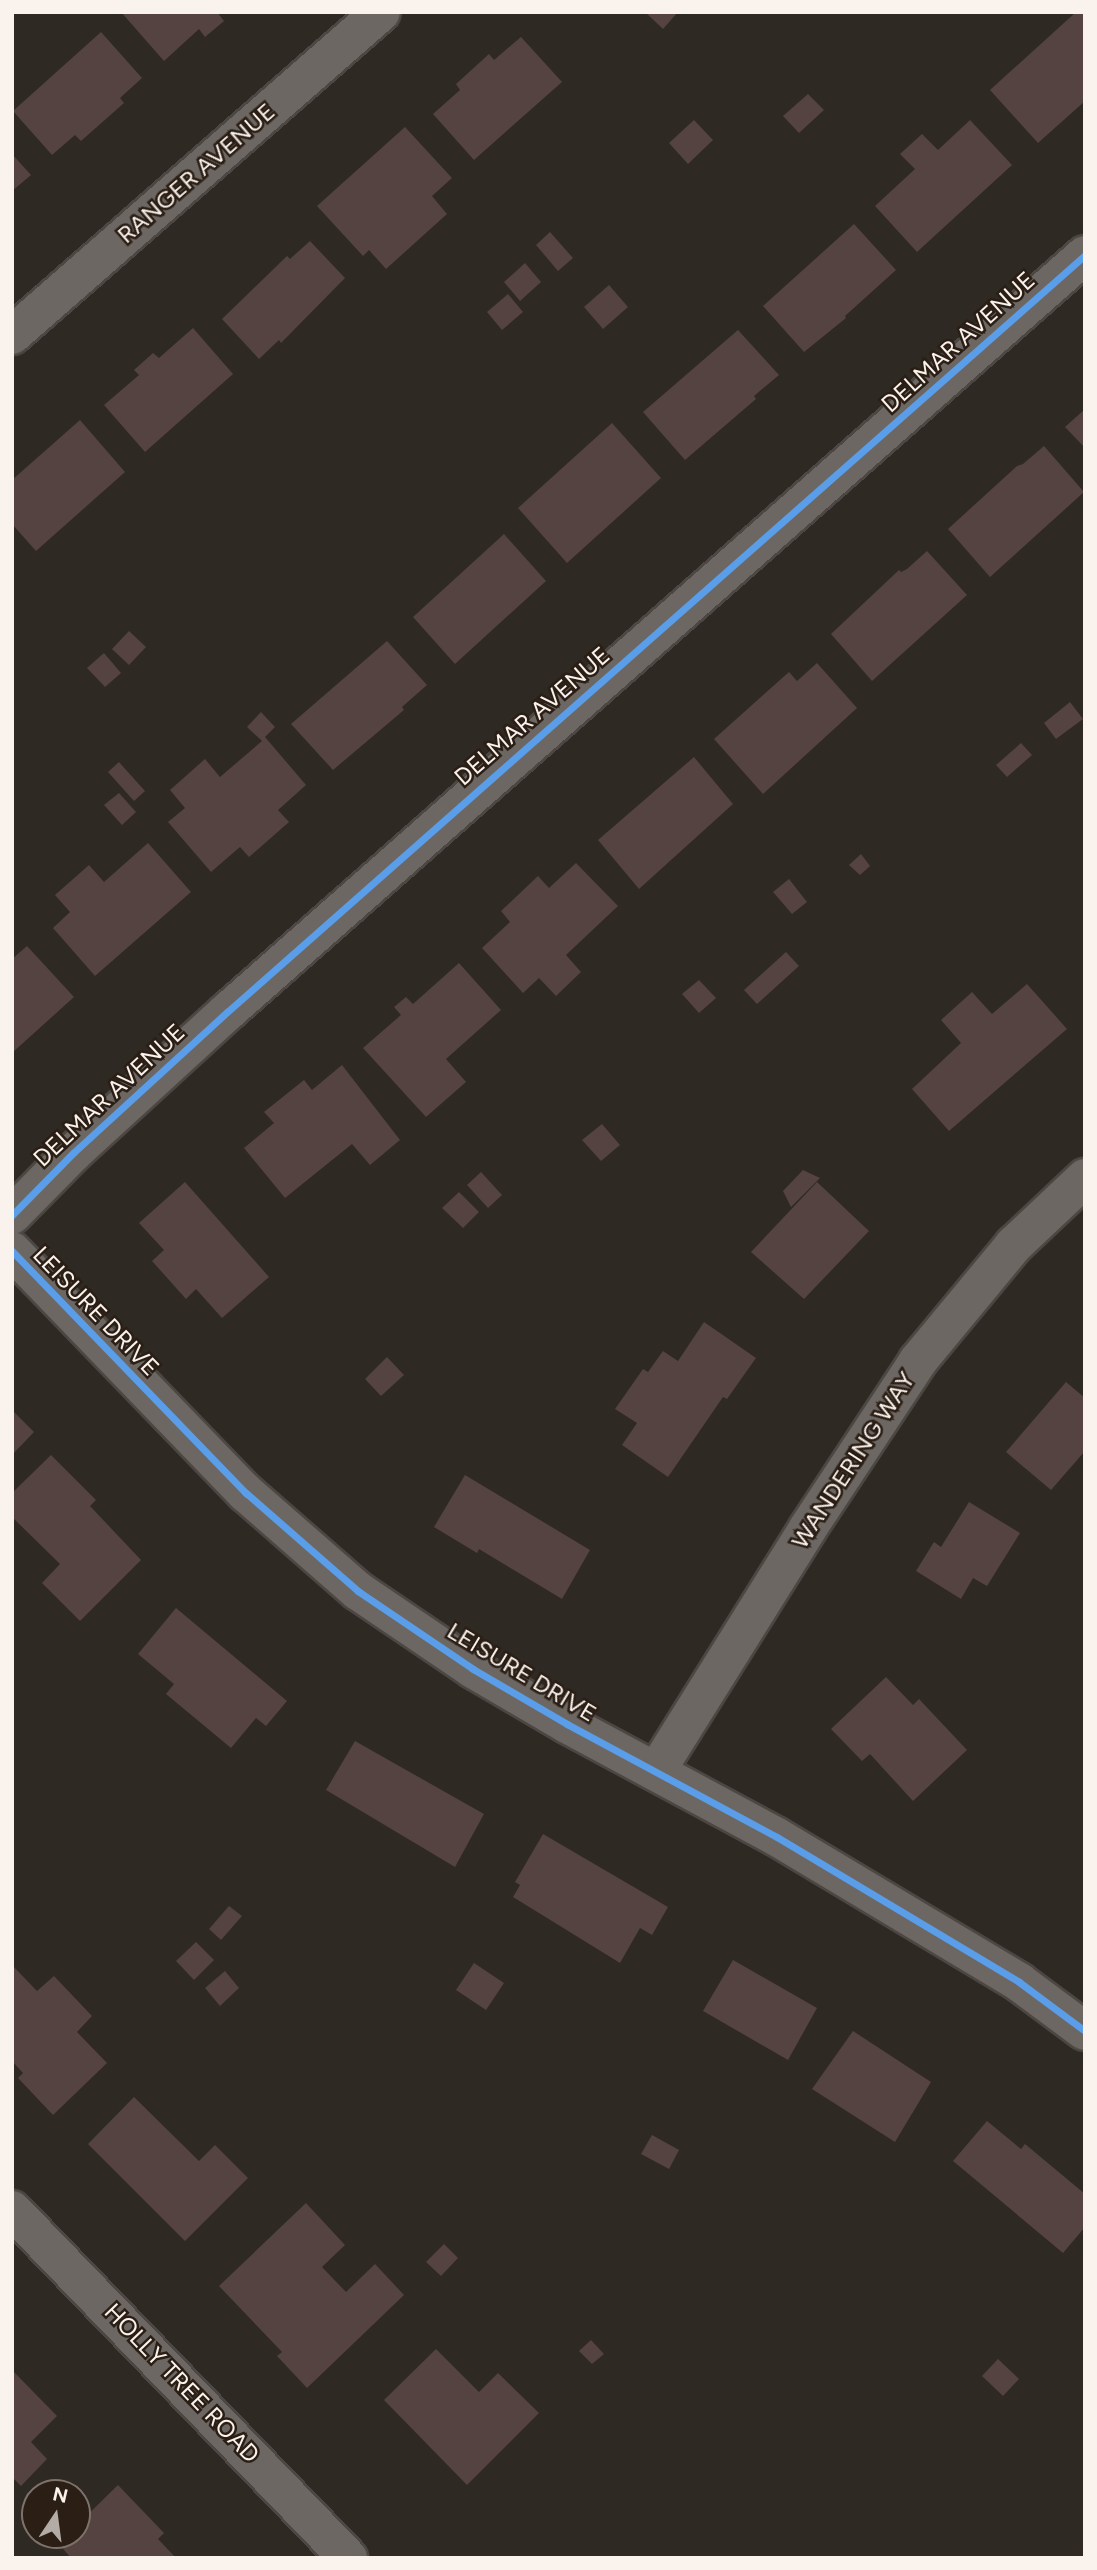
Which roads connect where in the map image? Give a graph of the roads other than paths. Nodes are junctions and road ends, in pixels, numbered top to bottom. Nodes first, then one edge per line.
1 (381, 12) edge
2 (1085, 255) edge
3 (12, 335) edge
4 (1085, 1178) edge
5 (12, 1215) edge
6 (12, 1251) edge
7 (657, 1770) junction
8 (1085, 2031) edge
9 (12, 2210) edge
10 (348, 2558) edge

1 - 3 street, RANGER AVENUE
2 - 5 street, DELMAR AVENUE
4 - 7 street, WANDERING WAY
6 - 7 street, LEISURE DRIVE
7 - 8 street, LEISURE DRIVE
9 - 10 street, HOLLY TREE ROAD

